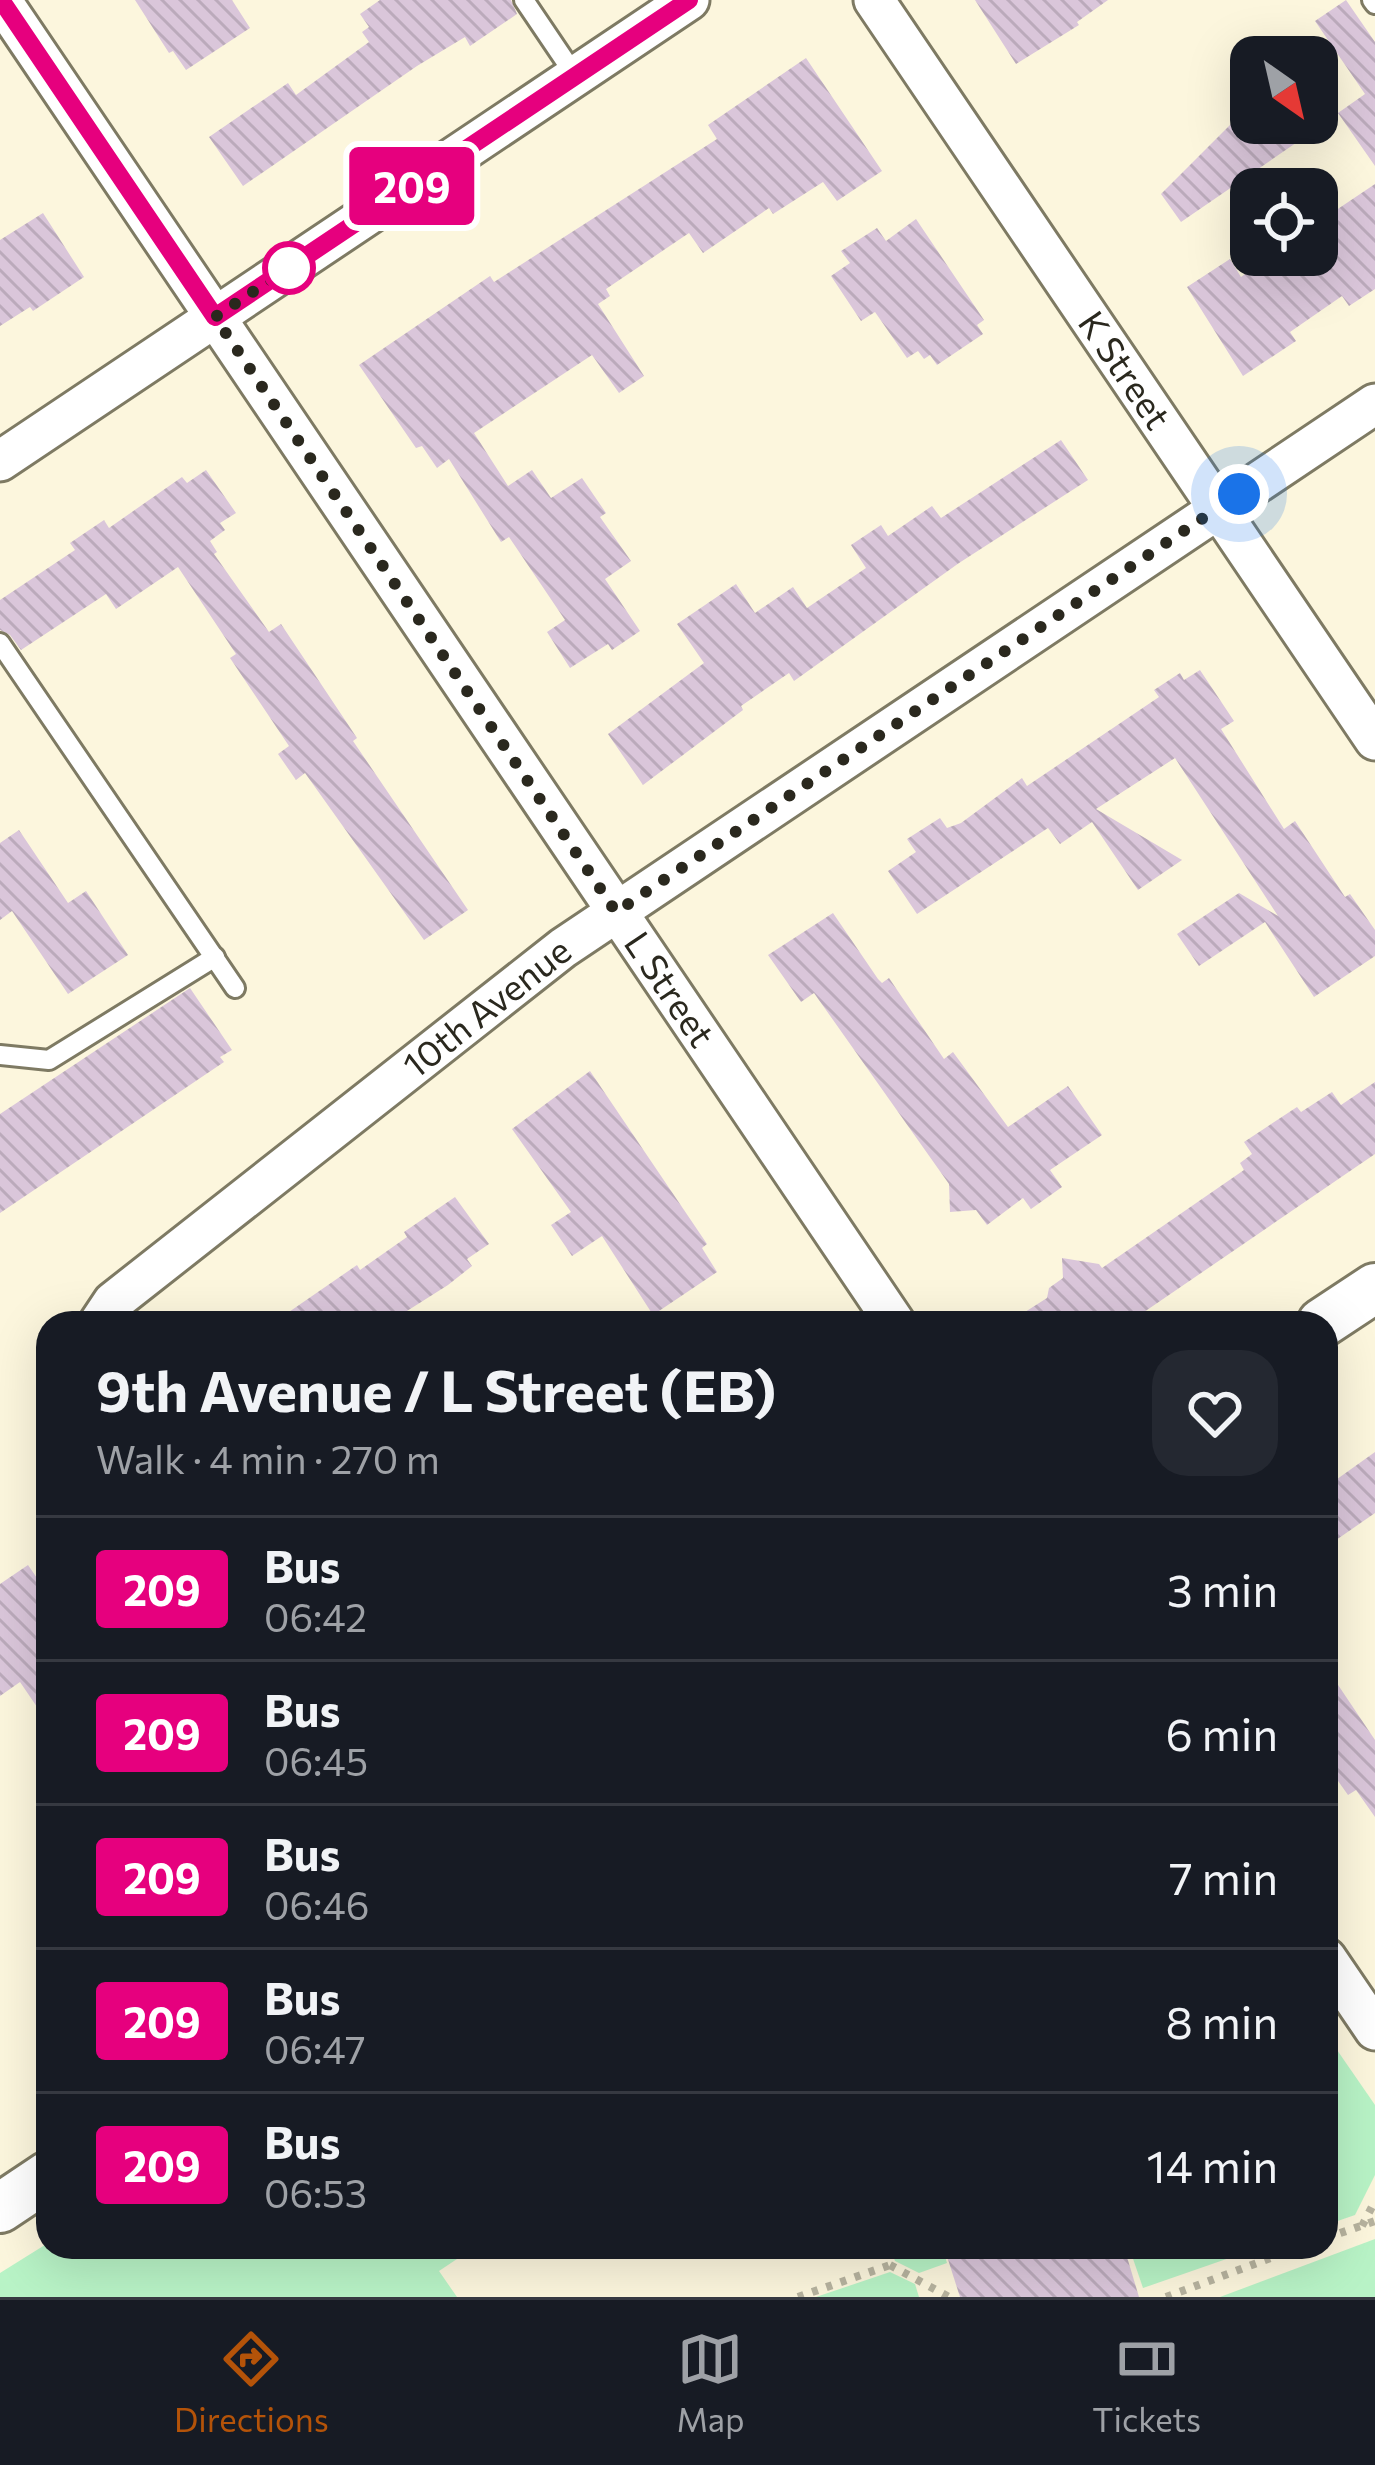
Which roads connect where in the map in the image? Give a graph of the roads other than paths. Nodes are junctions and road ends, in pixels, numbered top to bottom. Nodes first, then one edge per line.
1 (1, 0) edge
2 (524, 0) edge
3 (689, 0) edge
4 (874, 0) edge
5 (576, 77) junction
6 (215, 317) junction
7 (1375, 404) edge
8 (0, 461) edge
9 (1218, 508) junction
10 (0, 643) edge
11 (1375, 740) edge
12 (616, 912) junction
13 (215, 957) junction
14 (235, 988) dead end
15 (0, 1055) edge
16 (1375, 1288) edge
17 (107, 1311) edge
18 (887, 1311) edge
19 (1338, 1312) edge
20 (1338, 1976) edge
21 (1375, 2030) edge
22 (36, 2184) edge
23 (0, 2208) edge

1 - 6 street, L Street
2 - 5 lane
3 - 5 street
4 - 9 street, K Street
5 - 6 street
6 - 8 street
6 - 12 street, L Street
7 - 9 street, 10th Avenue
9 - 11 street, K Street
9 - 12 street, 10th Avenue
10 - 13 lane
12 - 17 street, 10th Avenue
12 - 18 street, L Street
13 - 14 lane
13 - 15 lane
16 - 19 street
20 - 21 street
22 - 23 street

